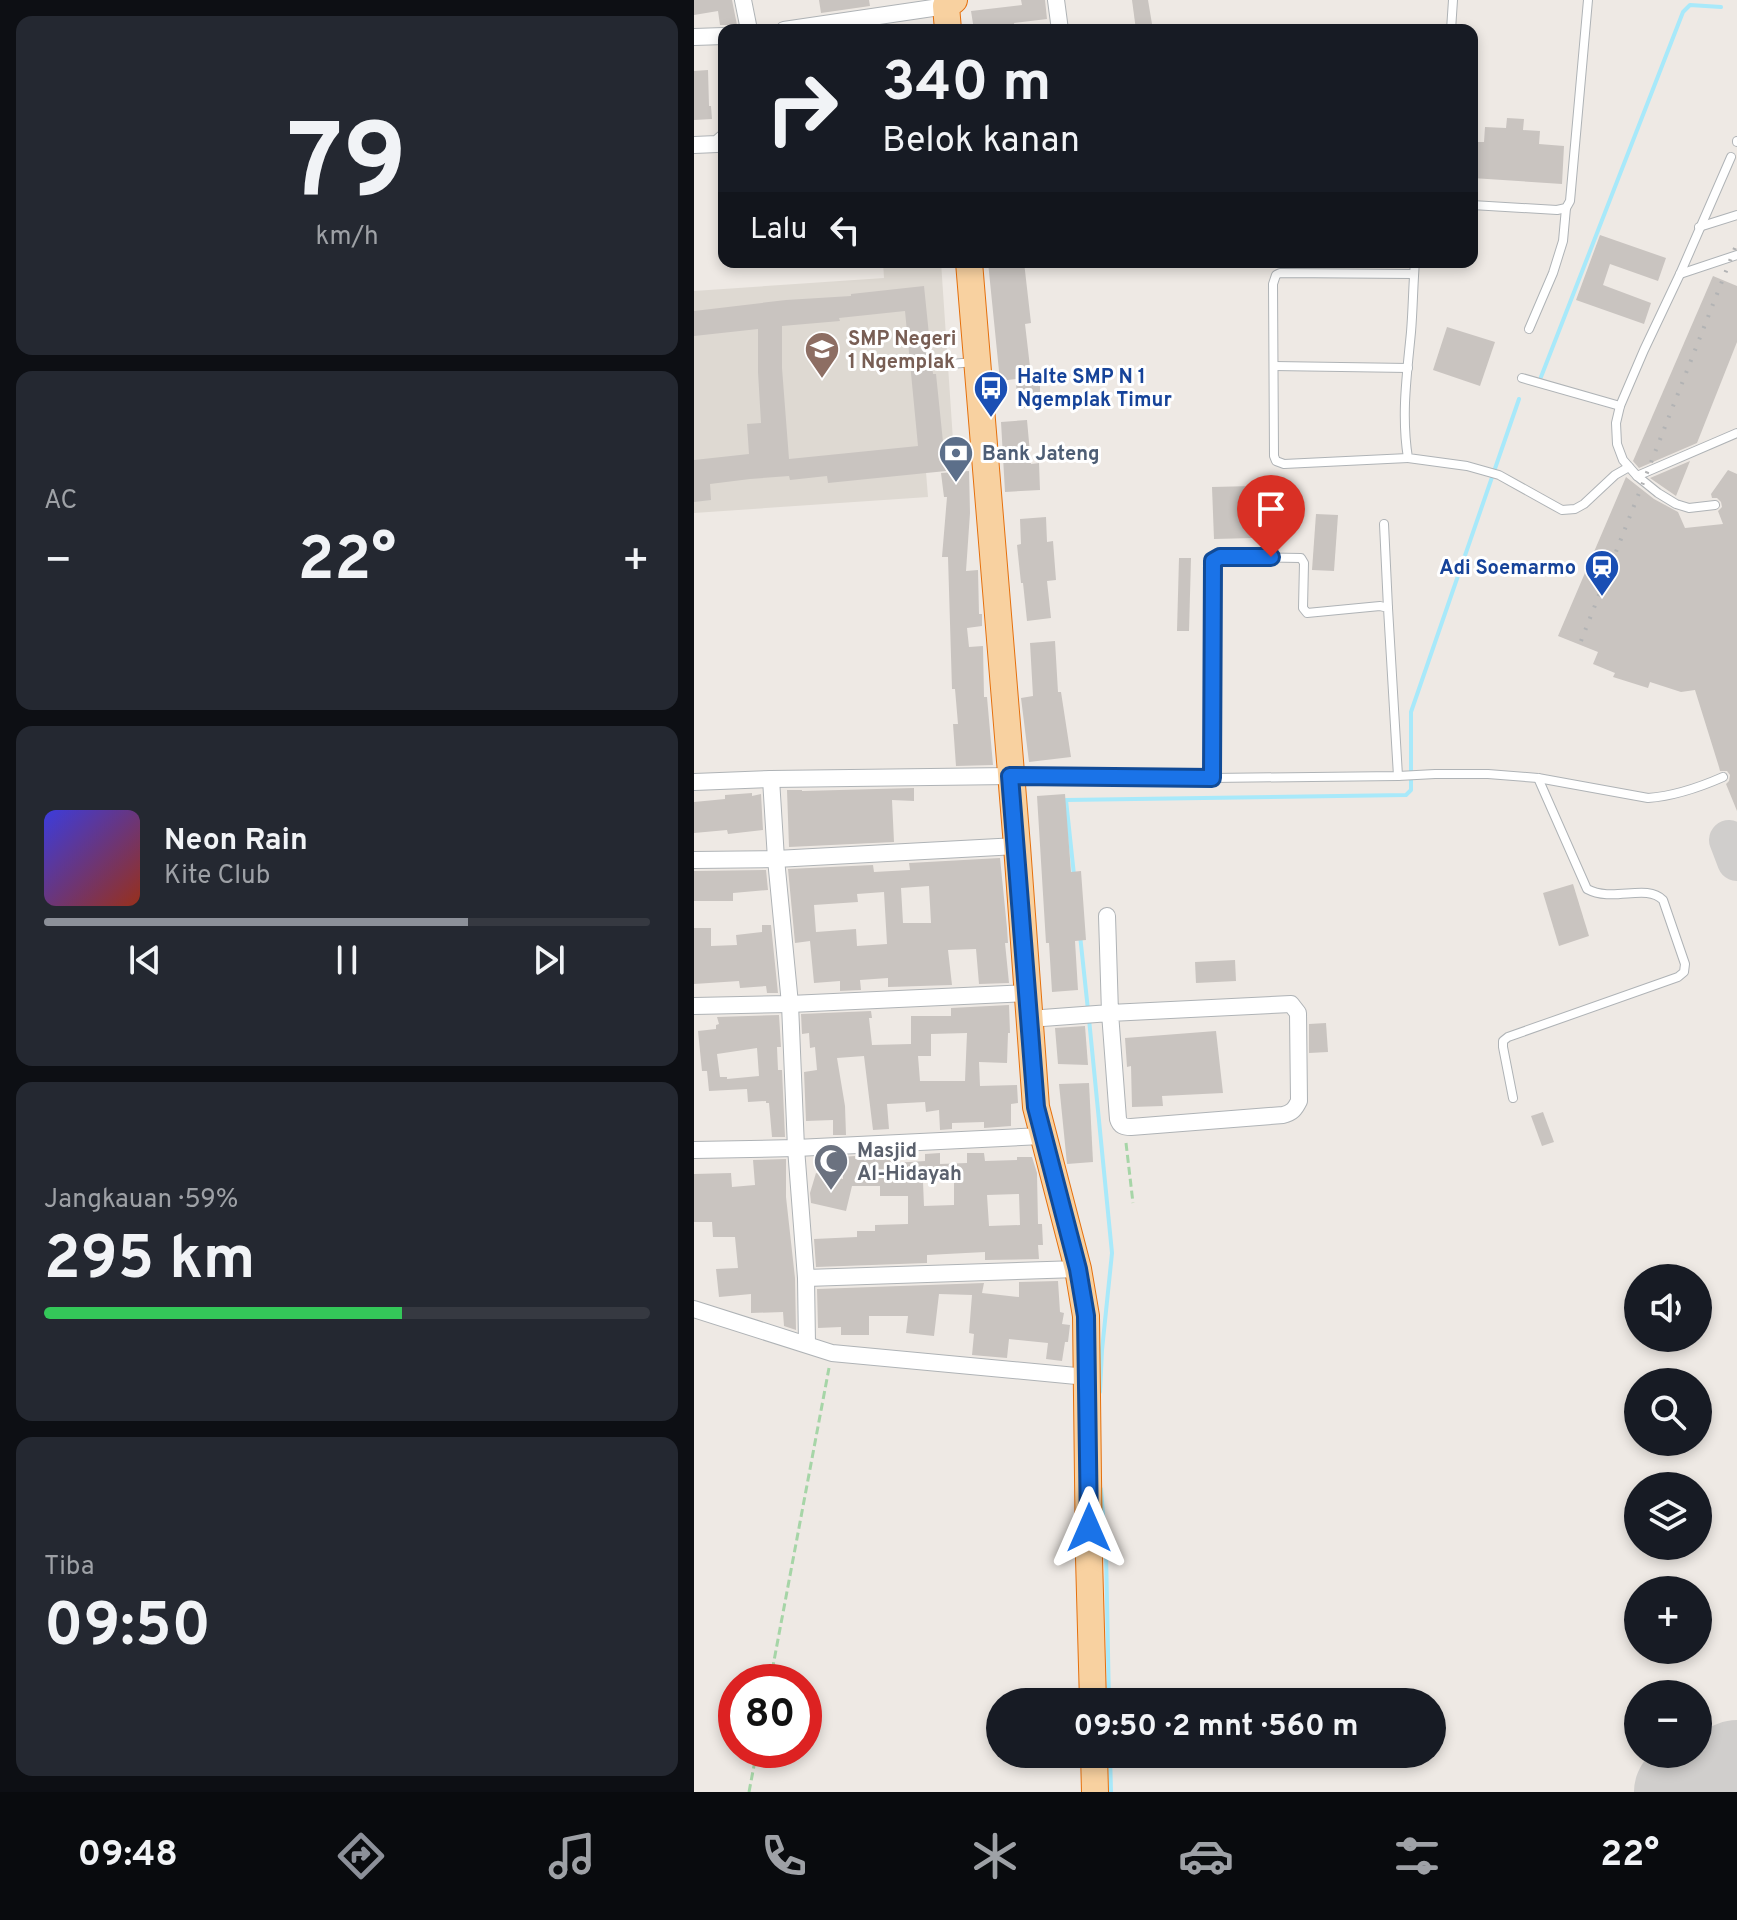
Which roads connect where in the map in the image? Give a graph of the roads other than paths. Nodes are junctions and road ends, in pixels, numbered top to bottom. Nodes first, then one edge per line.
1 (743, 0) edge
2 (1056, 0) edge
3 (1453, 0) edge
4 (1588, 0) edge
5 (949, 12) edge
6 (748, 24) edge
7 (845, 24) edge
8 (1059, 24) edge
9 (1451, 24) edge
10 (718, 37) edge
11 (696, 39) edge
12 (718, 143) edge
13 (694, 145) edge
14 (1731, 157) dead end
15 (1478, 205) edge
16 (1566, 208) junction
17 (1737, 215) edge
18 (1699, 227) junction
19 (1737, 255) edge
20 (970, 268) edge
21 (1414, 268) edge
22 (1414, 274) junction
23 (1680, 274) junction
24 (1529, 329) dead end
25 (978, 362) junction
26 (951, 364) dead end
27 (1274, 366) junction
28 (1408, 368) junction
29 (1522, 378) dead end
30 (1620, 406) junction
31 (1737, 433) edge
32 (1408, 458) junction
33 (1629, 467) junction
34 (1637, 476) junction
35 (1715, 505) dead end
36 (1384, 524) dead end
37 (1388, 608) junction
38 (1010, 776) junction
39 (1398, 776) junction
40 (1723, 777) dead end
41 (1212, 778) junction
42 (1538, 778) junction
43 (771, 779) junction
44 (694, 782) edge
45 (1017, 846) junction
46 (776, 859) junction
47 (694, 860) edge
48 (1107, 916) dead end
49 (790, 1004) junction
50 (694, 1006) edge
51 (1028, 1006) junction
52 (1108, 1013) junction
53 (1513, 1098) dead end
54 (1042, 1136) junction
55 (796, 1148) junction
56 (694, 1150) edge
57 (1078, 1269) junction
58 (806, 1278) junction
59 (694, 1309) edge
60 (807, 1344) junction
61 (1087, 1377) junction
62 (1093, 1688) edge
63 (1094, 1768) edge
64 (1095, 1792) edge

1 - 6 street
2 - 8 street
3 - 9 lane
4 - 16 lane
5 - 7 street
10 - 11 street
12 - 13 street
14 - 18 lane
15 - 16 lane
16 - 24 lane
17 - 18 lane
18 - 23 lane
19 - 23 lane
20 - 25 highway
21 - 22 lane
22 - 27 lane
22 - 28 lane
23 - 30 lane
25 - 26 lane
25 - 38 highway
27 - 28 lane
27 - 32 lane
28 - 32 lane
29 - 30 lane
30 - 33 lane
31 - 34 lane
32 - 33 lane
33 - 34 lane
34 - 35 lane
36 - 37 lane
37 - 39 lane
37 - 41 lane
38 - 41 lane
38 - 43 street
38 - 45 highway
39 - 41 lane
39 - 42 lane
40 - 42 lane
42 - 53 lane
43 - 44 street
43 - 46 street
45 - 46 street
45 - 51 highway
46 - 47 street
46 - 49 street
48 - 52 street
49 - 50 street
49 - 51 street
49 - 55 street
51 - 52 street
51 - 54 highway
52 - 52 street
54 - 55 street
54 - 57 highway
55 - 56 street
55 - 58 street
57 - 58 street
57 - 61 highway
58 - 60 street
59 - 60 street
60 - 61 street
61 - 62 highway
63 - 64 highway

